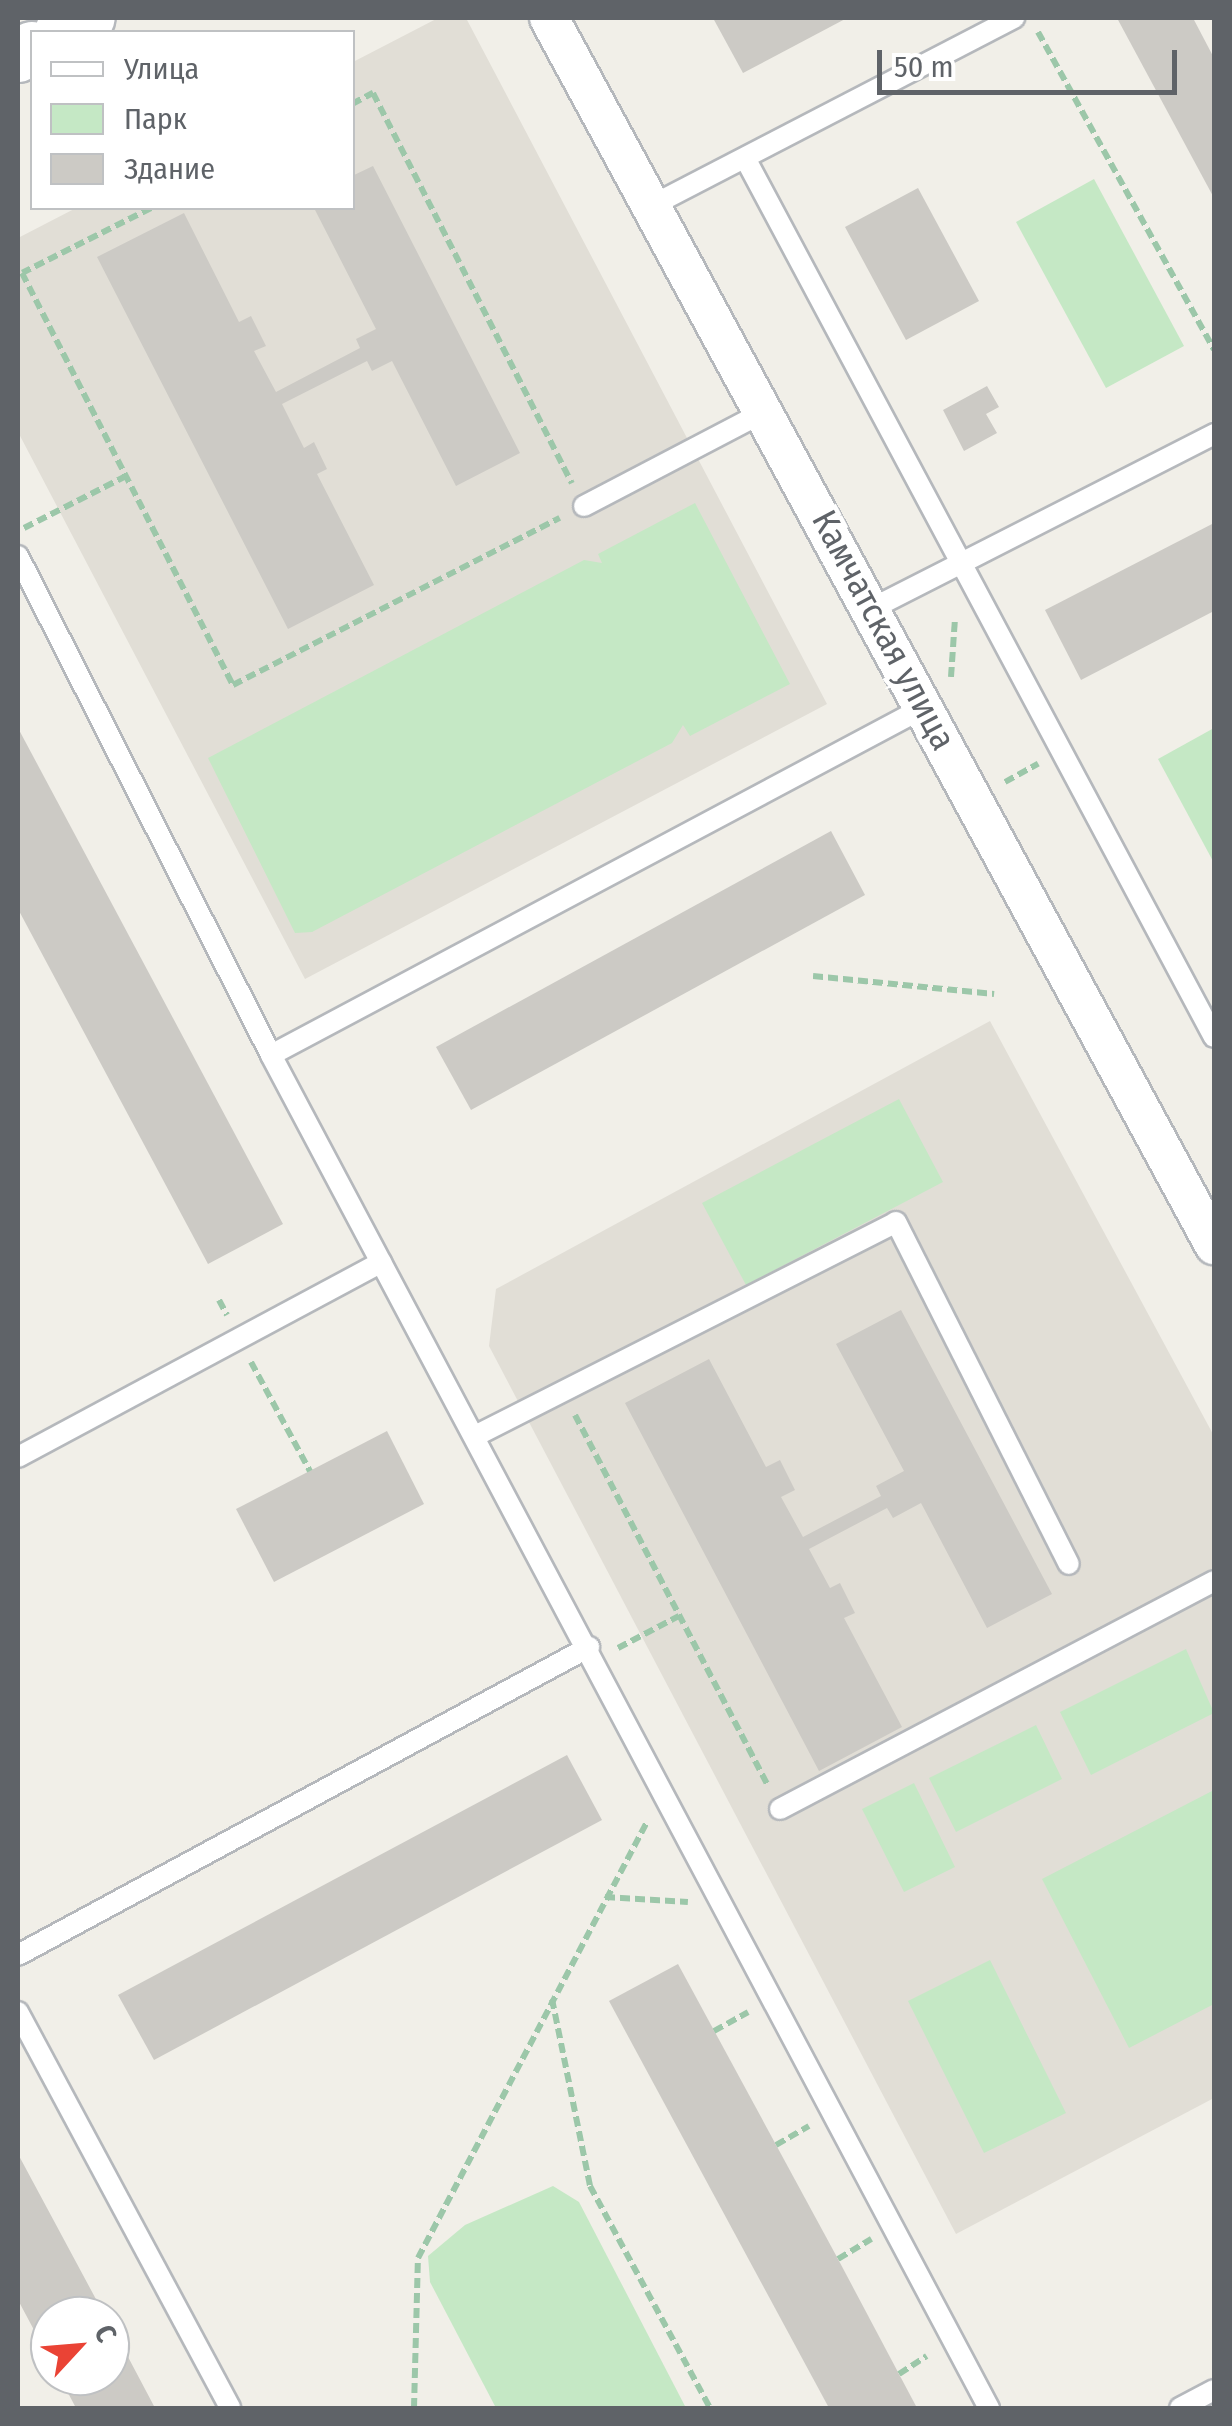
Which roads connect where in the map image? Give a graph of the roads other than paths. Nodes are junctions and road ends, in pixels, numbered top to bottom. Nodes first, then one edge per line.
1 (90, 18) edge
2 (549, 18) edge
3 (1014, 18) edge
4 (65, 30) edge
5 (744, 158) junction
6 (653, 206) junction
7 (766, 411) junction
8 (1214, 434) edge
9 (584, 506) road end
10 (18, 556) edge
11 (959, 563) junction
12 (873, 608) junction
13 (925, 707) junction
14 (1214, 1037) edge
15 (271, 1055) junction
16 (1214, 1245) edge
17 (382, 1262) junction
18 (475, 1436) junction
19 (18, 1457) edge
20 (1070, 1564) dead end
21 (1214, 1581) edge
22 (593, 1653) junction
23 (780, 1809) road end
24 (18, 1955) edge
25 (18, 2012) edge
26 (1214, 2390) edge
27 (230, 2408) edge
28 (989, 2408) edge
29 (1180, 2408) edge

1 - 4 street
2 - 6 street, Камчатская улица
3 - 5 lane
5 - 6 lane
5 - 11 lane
6 - 7 street, Камчатская улица
7 - 9 lane
7 - 12 street, Камчатская улица
8 - 11 lane
10 - 15 lane
11 - 12 lane
11 - 14 lane
12 - 13 street, Камчатская улица
13 - 15 lane
13 - 16 street, Камчатская улица
15 - 17 lane
17 - 18 lane
17 - 19 lane
18 - 20 lane
18 - 22 lane
21 - 23 lane
22 - 24 lane
22 - 28 lane
25 - 27 lane
26 - 29 lane

